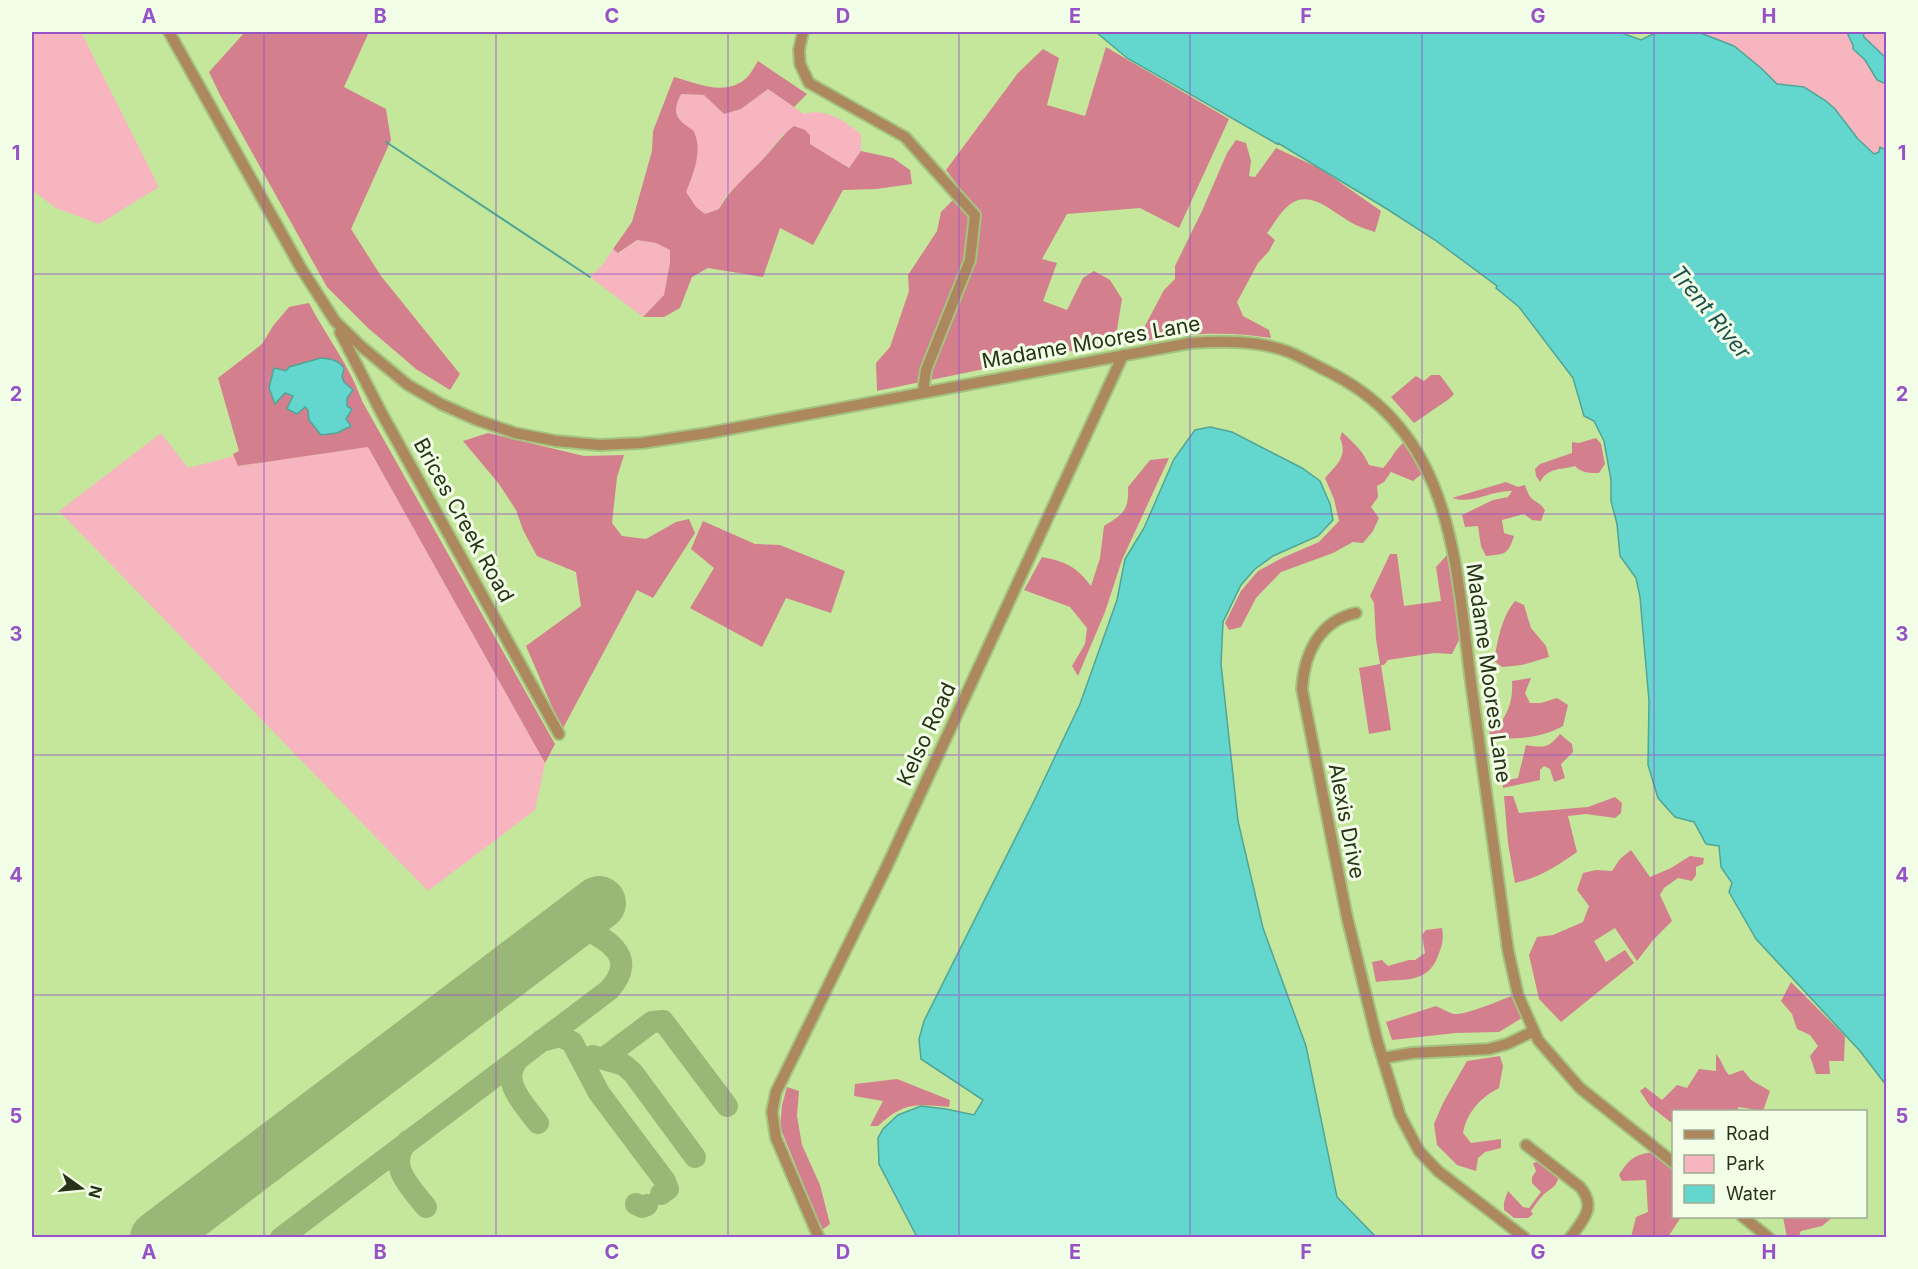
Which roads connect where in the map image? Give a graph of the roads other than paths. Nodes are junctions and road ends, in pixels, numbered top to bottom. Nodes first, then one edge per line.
1 (170, 32) edge
2 (803, 32) edge
3 (337, 323) junction
4 (1123, 354) junction
5 (923, 392) junction
6 (1356, 613) dead end
7 (559, 734) dead end
8 (1534, 1031) junction
9 (1383, 1058) junction
10 (1526, 1145) dead end
11 (1672, 1161) edge
12 (1744, 1218) edge
13 (819, 1238) edge
14 (1525, 1238) edge
15 (1570, 1238) edge
16 (1769, 1238) edge

1 - 3 street, Madame Moores Lane
2 - 5 street
3 - 5 street, Madame Moores Lane
3 - 7 street, Brices Creek Road
4 - 5 street, Madame Moores Lane
4 - 8 street, Madame Moores Lane
4 - 13 street, Kelso Road
6 - 9 street, Alexis Drive
8 - 9 street
8 - 11 street, Madame Moores Lane
9 - 14 street, Alexis Drive
10 - 15 street
12 - 16 street

